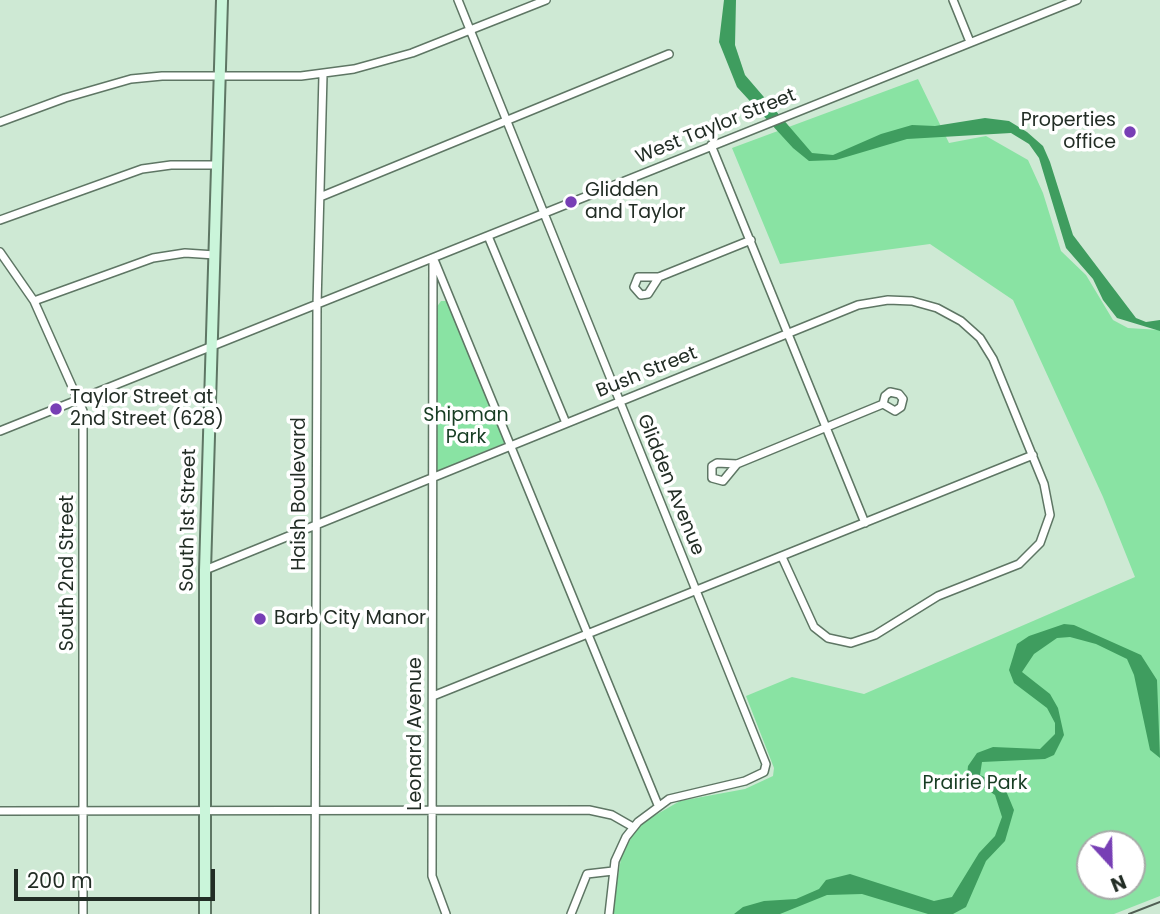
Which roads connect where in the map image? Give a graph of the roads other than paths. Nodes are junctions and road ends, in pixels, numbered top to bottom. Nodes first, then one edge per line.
1 (222, 0) edge
2 (458, 0) edge
3 (546, 0) edge
4 (953, 0) edge
5 (1077, 0) edge
6 (470, 30) junction
7 (970, 42) junction
8 (669, 54) dead end
9 (220, 75) junction
10 (323, 75) junction
11 (507, 120) junction
12 (0, 122) edge
13 (711, 145) junction
14 (218, 165) junction
15 (320, 197) junction
16 (544, 214) junction
17 (0, 220) edge
18 (488, 236) junction
19 (751, 240) junction
20 (0, 252) edge
21 (215, 255) junction
22 (433, 258) junction
23 (659, 277) dead end
24 (34, 301) junction
25 (317, 305) junction
26 (789, 334) junction
27 (211, 347) junction
28 (78, 400) junction
29 (619, 401) junction
30 (883, 404) dead end
31 (565, 423) junction
32 (827, 427) junction
33 (0, 431) edge
34 (511, 445) junction
35 (1032, 455) junction
36 (737, 464) dead end
37 (432, 478) junction
38 (316, 523) junction
39 (865, 523) junction
40 (782, 557) junction
41 (205, 570) junction
42 (696, 591) junction
43 (588, 634) junction
44 (433, 696) junction
45 (659, 805) junction
46 (84, 810) junction
47 (0, 811) edge
48 (205, 811) junction
49 (315, 811) junction
50 (431, 811) junction
51 (633, 828) junction
52 (613, 871) junction
53 (83, 914) edge
54 (205, 914) edge
55 (315, 914) edge
56 (446, 914) edge
57 (571, 914) edge
58 (609, 914) edge

1 - 9 street, South 1st Street
2 - 6 street, Glidden Avenue
3 - 6 street
4 - 7 street
5 - 7 street, West Taylor Street
6 - 10 street
6 - 11 street, Glidden Avenue
7 - 13 street, West Taylor Street
8 - 11 street
9 - 10 street
9 - 12 street
9 - 14 street, South 1st Street
10 - 15 street, Haish Boulevard
11 - 15 street
11 - 16 street, Glidden Avenue
13 - 16 street, West Taylor Street
13 - 19 street
14 - 17 street
14 - 21 street, South 1st Street
15 - 25 street, Haish Boulevard
16 - 18 street, West Taylor Street
16 - 29 street, Glidden Avenue
18 - 22 street, West Taylor Street
18 - 31 street
19 - 23 street
19 - 26 street
20 - 24 street, South 2nd Street
21 - 24 street
21 - 27 street, South 1st Street
22 - 25 street, West Taylor Street
22 - 34 street
22 - 37 street, Leonard Avenue
24 - 28 street, South 2nd Street
25 - 27 street, West Taylor Street
25 - 38 street, Haish Boulevard
26 - 29 street, Bush Street
26 - 32 street
26 - 35 street, Bush Street
27 - 28 street, West Taylor Street
27 - 41 street, South 1st Street
28 - 33 street, West Taylor Street
28 - 46 street, South 2nd Street
29 - 31 street, Bush Street
29 - 42 street, Glidden Avenue
30 - 32 street
31 - 34 street, Bush Street
32 - 36 street
32 - 39 street
34 - 37 street, Bush Street
34 - 43 street
35 - 39 street
35 - 40 street, Bush Street
37 - 38 street, Bush Street
37 - 44 street, Leonard Avenue
38 - 41 street, Bush Street
38 - 49 street, Haish Boulevard
39 - 40 street
40 - 42 street
41 - 48 street, South 1st Street
42 - 43 street
42 - 45 street, Glidden Avenue
43 - 44 street
43 - 45 street
44 - 50 street, Leonard Avenue
45 - 51 street
46 - 47 street
46 - 48 street
46 - 53 street, South 2nd Street
48 - 49 street
48 - 54 street, South 1st Street
49 - 50 street
49 - 55 street, Haish Boulevard
50 - 51 street
50 - 56 street, Leonard Avenue
51 - 52 street
52 - 57 street
52 - 58 street

